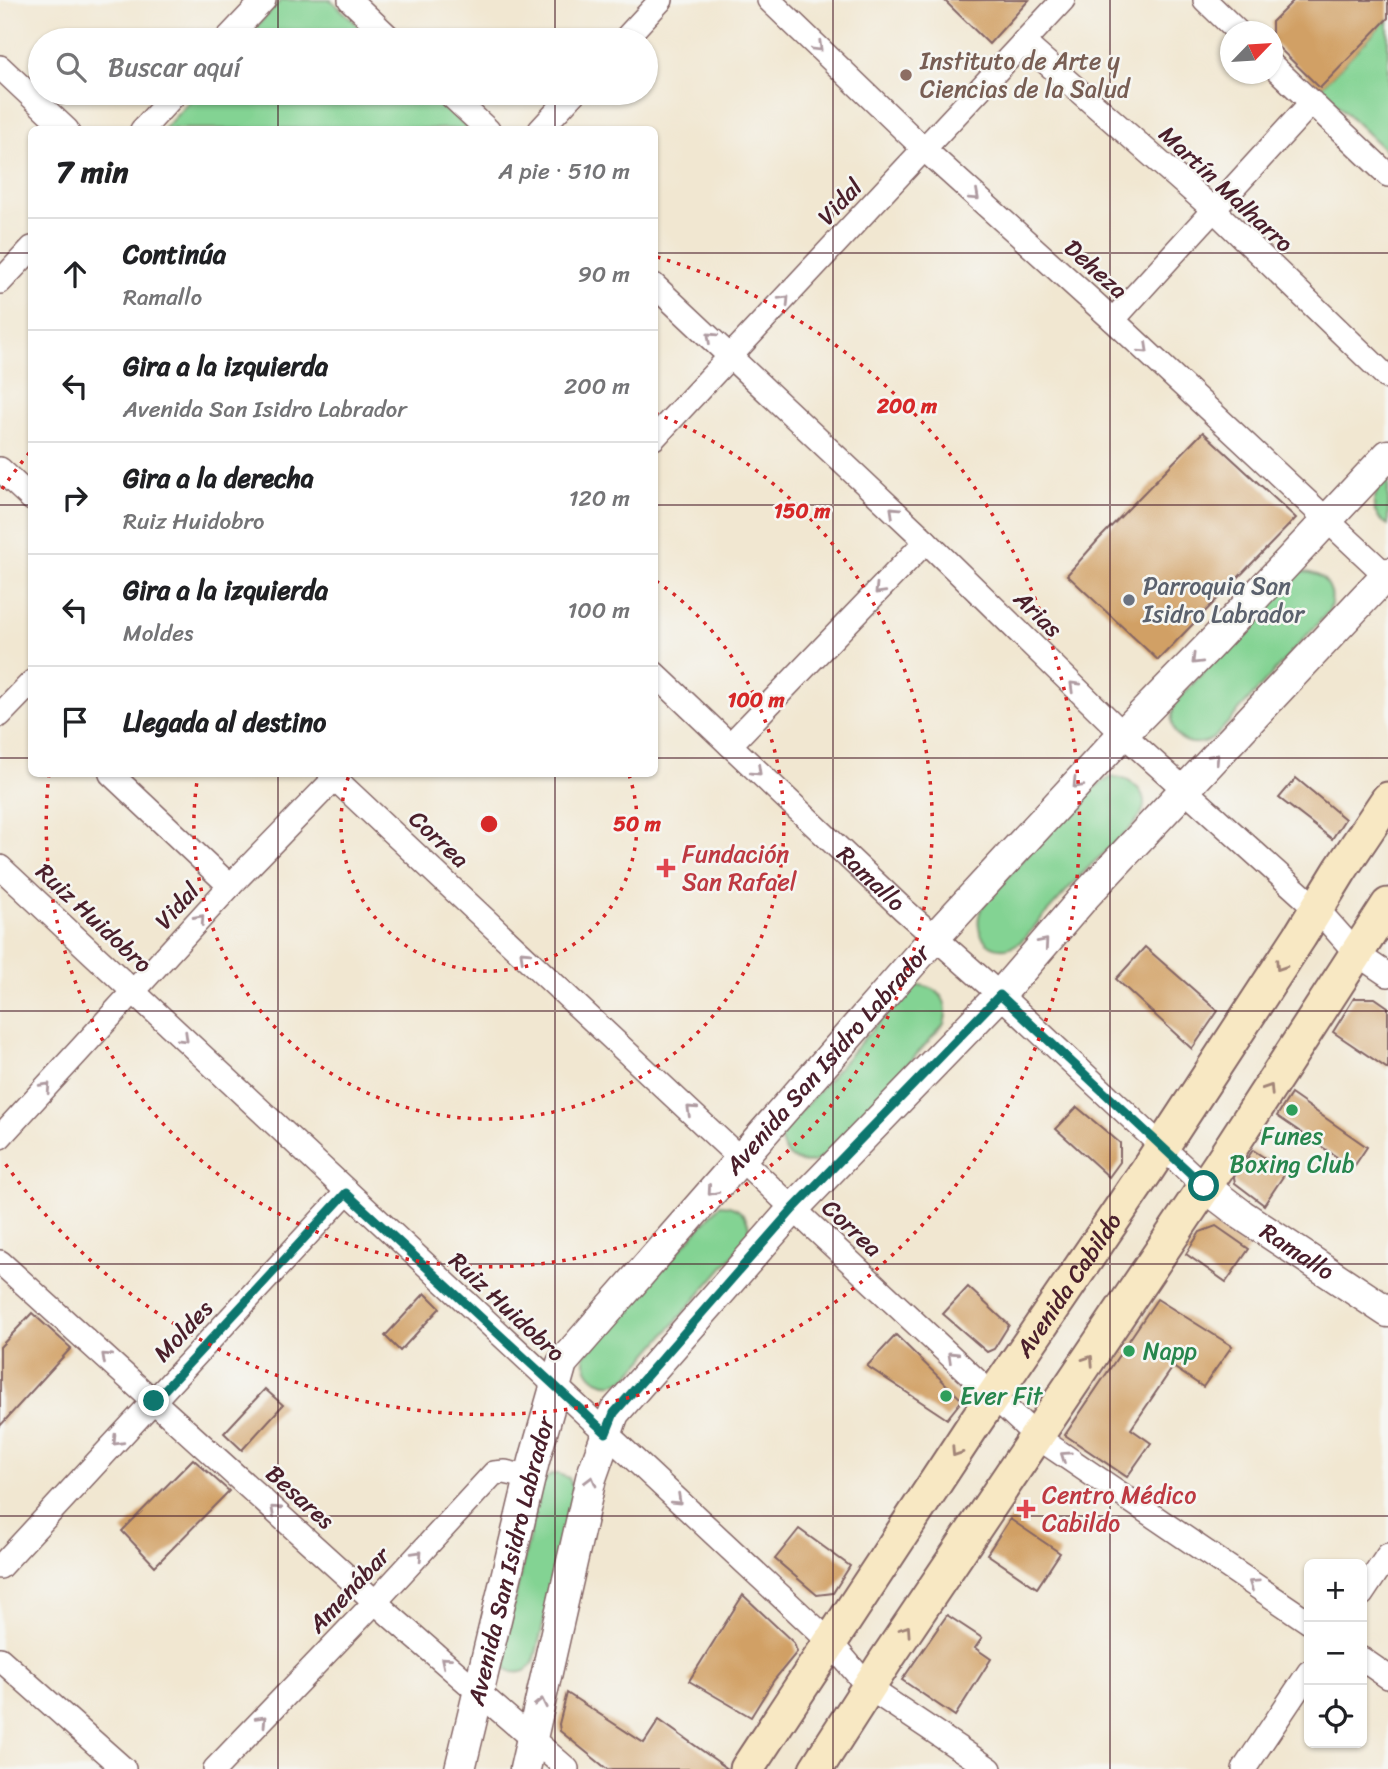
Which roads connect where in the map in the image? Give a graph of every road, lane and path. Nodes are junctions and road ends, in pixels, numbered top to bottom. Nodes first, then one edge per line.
1 (264, 0) edge
2 (350, 0) edge
3 (661, 0) edge
4 (768, 0) edge
5 (1063, 0) edge
6 (1205, 0) edge
7 (1227, 21) edge
8 (237, 28) edge
9 (379, 28) edge
10 (635, 28) edge
11 (1023, 42) junction
12 (0, 67) edge
13 (1283, 75) edge
14 (28, 93) edge
15 (1312, 103) junction
16 (40, 105) edge
17 (165, 105) edge
18 (461, 105) edge
19 (564, 105) edge
20 (63, 126) edge
21 (146, 126) edge
22 (484, 126) edge
23 (544, 126) edge
24 (925, 150) junction
25 (1388, 174) edge
26 (1214, 210) junction
27 (28, 252) edge
28 (0, 282) edge
29 (658, 289) edge
30 (1113, 320) junction
31 (732, 357) junction
32 (1388, 378) edge
33 (658, 434) edge
34 (1388, 455) edge
35 (0, 469) edge
36 (28, 495) edge
37 (1327, 522) junction
38 (926, 541) junction
39 (1387, 575) edge
40 (658, 677) edge
41 (28, 691) edge
42 (0, 715) edge
43 (1123, 734) junction
44 (730, 745) junction
45 (114, 777) edge
46 (332, 777) edge
47 (336, 777) edge
48 (1185, 790) junction
49 (1388, 799) edge
50 (0, 867) edge
51 (230, 886) junction
52 (1388, 905) edge
53 (1317, 909) junction
54 (935, 937) junction
55 (1357, 954) junction
56 (1388, 975) edge
57 (134, 991) junction
58 (1000, 995) junction
59 (0, 1137) edge
60 (741, 1158) junction
61 (1183, 1167) junction
62 (346, 1193) junction
63 (793, 1209) junction
64 (0, 1262) edge
65 (1388, 1312) edge
66 (555, 1387) junction
67 (994, 1396) junction
68 (154, 1401) junction
69 (606, 1433) junction
70 (1037, 1437) junction
71 (531, 1478) junction
72 (1388, 1555) edge
73 (0, 1567) edge
74 (1367, 1586) edge
75 (376, 1601) junction
76 (1304, 1619) edge
77 (831, 1643) junction
78 (0, 1658) edge
79 (1367, 1662) edge
80 (1388, 1677) edge
81 (1304, 1679) edge
82 (869, 1688) junction
83 (479, 1690) junction
84 (533, 1739) junction
85 (124, 1769) edge
86 (215, 1769) edge
87 (460, 1769) edge
88 (525, 1769) edge
89 (568, 1769) edge
90 (747, 1769) edge
91 (816, 1769) edge
92 (990, 1769) edge
93 (1244, 1769) edge

1 - 8 street
2 - 9 street
3 - 10 street
4 -> 24 street, Deheza
5 - 11 street, Vidal
6 - 7 street
11 - 24 street, Vidal
11 - 26 street, Martín Malharro
12 - 14 street
13 - 15 street
15 - 25 street
15 - 26 street
16 - 20 street
17 - 21 street
18 - 22 street
19 - 23 street
24 -> 30 street, Deheza
31 -> 24 street, Vidal
26 - 30 street
26 - 32 street, Martín Malharro
27 - 28 street
31 -> 29 street, Arias
30 -> 37 street, Deheza
31 - 33 street, Vidal
38 -> 31 street, Arias
34 - 37 street, Avenida San Isidro Labrador
35 - 36 street
37 - 39 street, Deheza
37 -> 43 street, Avenida San Isidro Labrador
43 -> 38 street, Arias
38 -> 44 street
48 -> 39 street
40 - 44 street, Ramallo
41 - 42 street
43 - 48 street, Arias
43 -> 54 street, Avenida San Isidro Labrador
44 -> 54 street, Ramallo
45 - 51 street
46 - 51 street, Vidal
60 -> 47 street, Correa
48 - 53 street, Arias
58 -> 48 street
49 - 53 main road, Avenida Cabildo
50 - 57 street, Ruiz Huidobro
57 -> 51 street, Vidal
52 - 55 main road, Avenida Cabildo
53 - 55 street, Arias
53 -> 61 main road, Avenida Cabildo
54 - 58 street, Ramallo
54 - 60 street, Avenida San Isidro Labrador
55 - 56 street, Arias
61 -> 55 main road, Avenida Cabildo
59 -> 57 street, Vidal
57 -> 62 street, Ruiz Huidobro
58 - 61 street, Ramallo
58 - 63 street
60 - 63 street, Correa
60 -> 66 street, Avenida San Isidro Labrador
61 - 65 street, Ramallo
61 - 67 main road, Avenida Cabildo
70 -> 61 main road, Avenida Cabildo
62 - 66 street, Ruiz Huidobro
62 - 68 street, Moldes
67 -> 63 street, Correa
63 - 69 street
68 -> 64 street, Besares
66 - 69 street, Ruiz Huidobro
66 - 71 street, Avenida San Isidro Labrador
67 - 70 street, Correa
67 -> 77 main road, Avenida Cabildo
68 -> 73 street, Moldes
75 -> 68 street, Besares
69 -> 77 street, Ruiz Huidobro
84 -> 69 street
76 -> 70 street, Correa
82 -> 70 main road, Avenida Cabildo
75 -> 71 street, Amenábar
71 - 83 street, Avenida San Isidro Labrador
72 - 74 street
83 -> 75 street, Besares
86 -> 75 street, Amenábar
77 - 82 street, Ruiz Huidobro
77 - 90 main road, Avenida Cabildo
78 - 85 street
79 - 80 street
81 - 93 street
82 - 91 main road, Avenida Cabildo
82 - 92 street, Ruiz Huidobro
83 - 84 street, Besares
83 - 87 street, Avenida San Isidro Labrador
84 - 88 street
84 - 89 street, Besares

